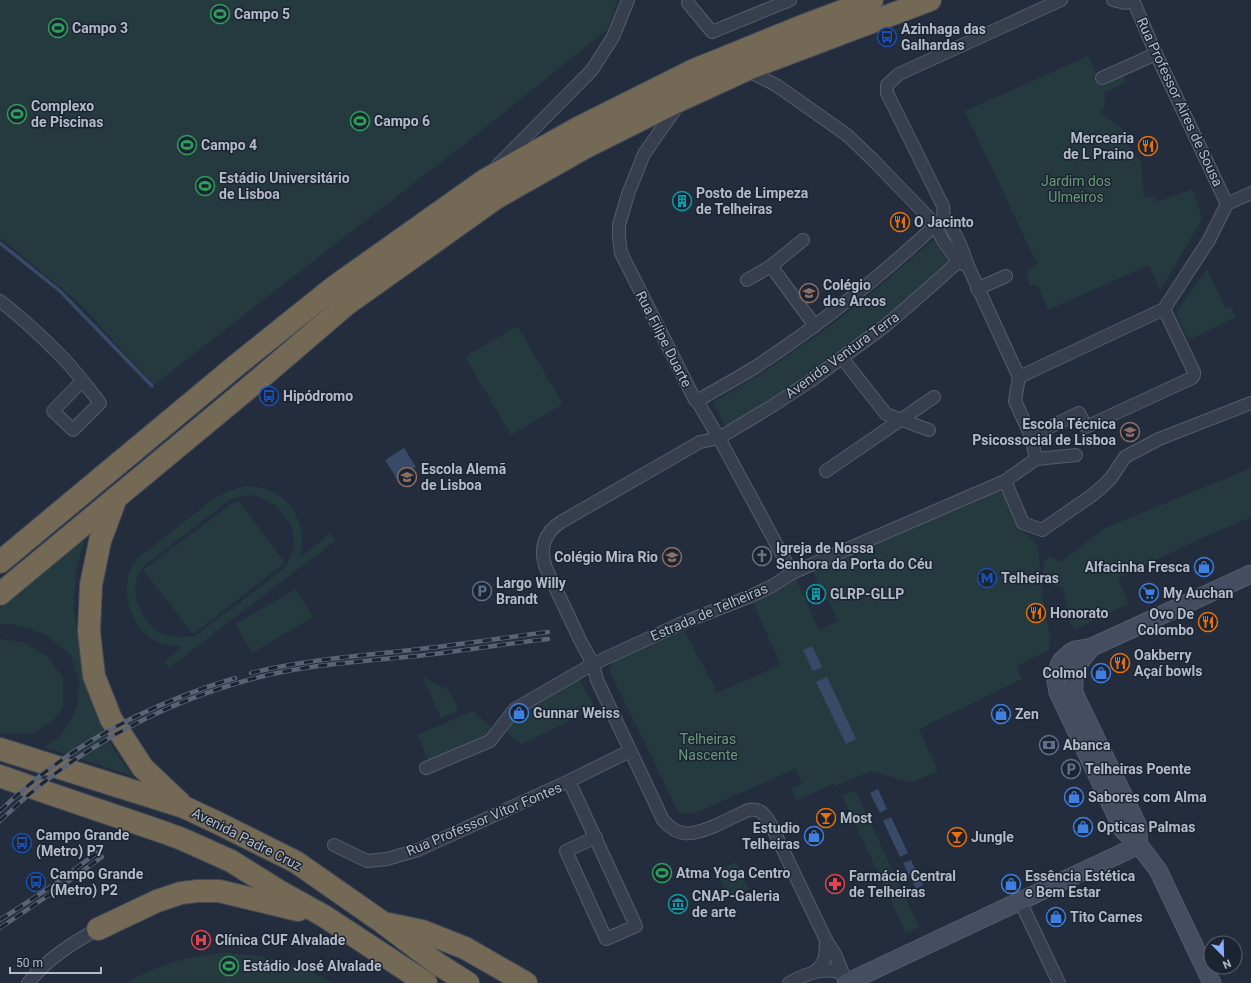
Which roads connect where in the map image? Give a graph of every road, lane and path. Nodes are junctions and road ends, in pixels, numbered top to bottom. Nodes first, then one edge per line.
1 (628, 0) edge
2 (790, 0) edge
3 (872, 0) edge
4 (930, 0) edge
5 (1061, 0) edge
6 (1113, 0) edge
7 (1133, 0) edge
8 (688, 4) dead end
9 (1156, 54) junction
10 (746, 70) junction
11 (1102, 78) dead end
12 (682, 99) junction
13 (485, 180) junction
14 (1251, 193) edge
15 (1227, 204) junction
16 (940, 221) junction
17 (803, 240) dead end
18 (963, 264) junction
19 (770, 266) junction
20 (1006, 276) dead end
21 (747, 280) dead end
22 (977, 289) junction
23 (0, 301) edge
24 (1164, 309) junction
25 (815, 326) junction
26 (842, 358) junction
27 (1019, 377) junction
28 (82, 381) dead end
29 (934, 397) dead end
30 (697, 401) junction
31 (1251, 403) edge
32 (900, 420) junction
33 (929, 430) dead end
34 (1031, 436) junction
35 (719, 438) junction
36 (1076, 455) dead end
37 (1036, 459) junction
38 (826, 471) dead end
39 (1005, 481) junction
40 (116, 498) junction
41 (44, 525) junction
42 (0, 546) edge
43 (0, 562) edge
44 (792, 573) junction
45 (1250, 578) edge
46 (0, 594) edge
47 (1092, 647) junction
48 (593, 664) junction
49 (0, 748) edge
50 (630, 751) junction
51 (426, 768) dead end
52 (0, 776) edge
53 (569, 782) junction
54 (0, 789) edge
55 (45, 792) junction
56 (184, 807) junction
57 (596, 837) junction
58 (334, 846) dead end
59 (1143, 849) junction
60 (1022, 906) junction
61 (324, 916) junction
62 (382, 922) junction
63 (98, 929) joint
64 (422, 931) junction
65 (826, 940) junction
66 (397, 964) junction
67 (814, 972) junction
68 (847, 981) edge
69 (28, 983) edge
70 (412, 983) edge
71 (426, 983) edge
72 (468, 983) edge
73 (497, 983) edge
74 (526, 983) edge
75 (788, 983) edge
76 (869, 983) edge
77 (1059, 983) edge
78 (1212, 983) edge

1 - 13 street
2 - 8 street
3 - 13 highway
4 - 10 highway
5 - 16 street
6 - 7 street
7 - 9 street, Rua Professor Aires de Sousa
9 - 11 street
9 - 15 street, Rua Professor Aires de Sousa
10 - 12 highway
10 - 16 street
12 - 30 street, Rua Filipe Duarte
12 - 40 highway
13 - 41 highway
14 - 15 street
15 - 24 street
16 - 18 street
16 - 25 street
17 - 19 street
18 - 22 street
18 - 26 street, Avenida Ventura Terra
19 - 21 street
19 - 25 street
20 - 22 street
22 - 27 street
23 - 28 street
24 - 27 street
24 - 34 street
25 - 30 street
26 - 32 street
26 - 35 street, Avenida Ventura Terra
27 - 34 street
29 - 32 street
30 - 35 street, Rua Filipe Duarte
31 - 39 street
32 - 33 street
32 - 38 street
34 - 37 street
35 - 44 street, Rua Filipe Duarte
35 - 48 street, Avenida Ventura Terra
36 - 37 street
37 - 39 street, Estrada de Telheiras
39 - 44 street, Estrada de Telheiras
40 - 46 highway
40 - 56 highway
41 - 42 highway
41 - 43 highway
44 - 48 street, Estrada de Telheiras
45 - 47 street
47 - 59 street
47 - 59 street
48 - 50 street, Avenida Ventura Terra
48 - 51 street, Estrada de Telheiras
49 - 56 highway, Avenida Padre Cruz
50 - 53 street, Rua Professor Vítor Fontes
50 - 65 street, Avenida Ventura Terra
52 - 55 highway, Avenida Padre Cruz
53 - 57 street
53 - 58 street, Rua Professor Vítor Fontes
54 - 55 highway
55 - 61 highway, Avenida Padre Cruz
56 - 62 highway, Avenida Padre Cruz
57 - 57 street
59 - 60 street
59 - 78 street
60 - 68 street
60 - 76 street
60 - 77 street
61 - 63 highway
61 - 66 highway, Avenida Padre Cruz
62 - 64 highway
62 - 72 highway, Avenida Padre Cruz
63 - 69 street
64 - 73 highway
64 - 74 highway
65 - 67 street
65 - 68 street
66 - 70 street
66 - 71 highway, Avenida Padre Cruz
67 - 68 street
67 - 75 street

